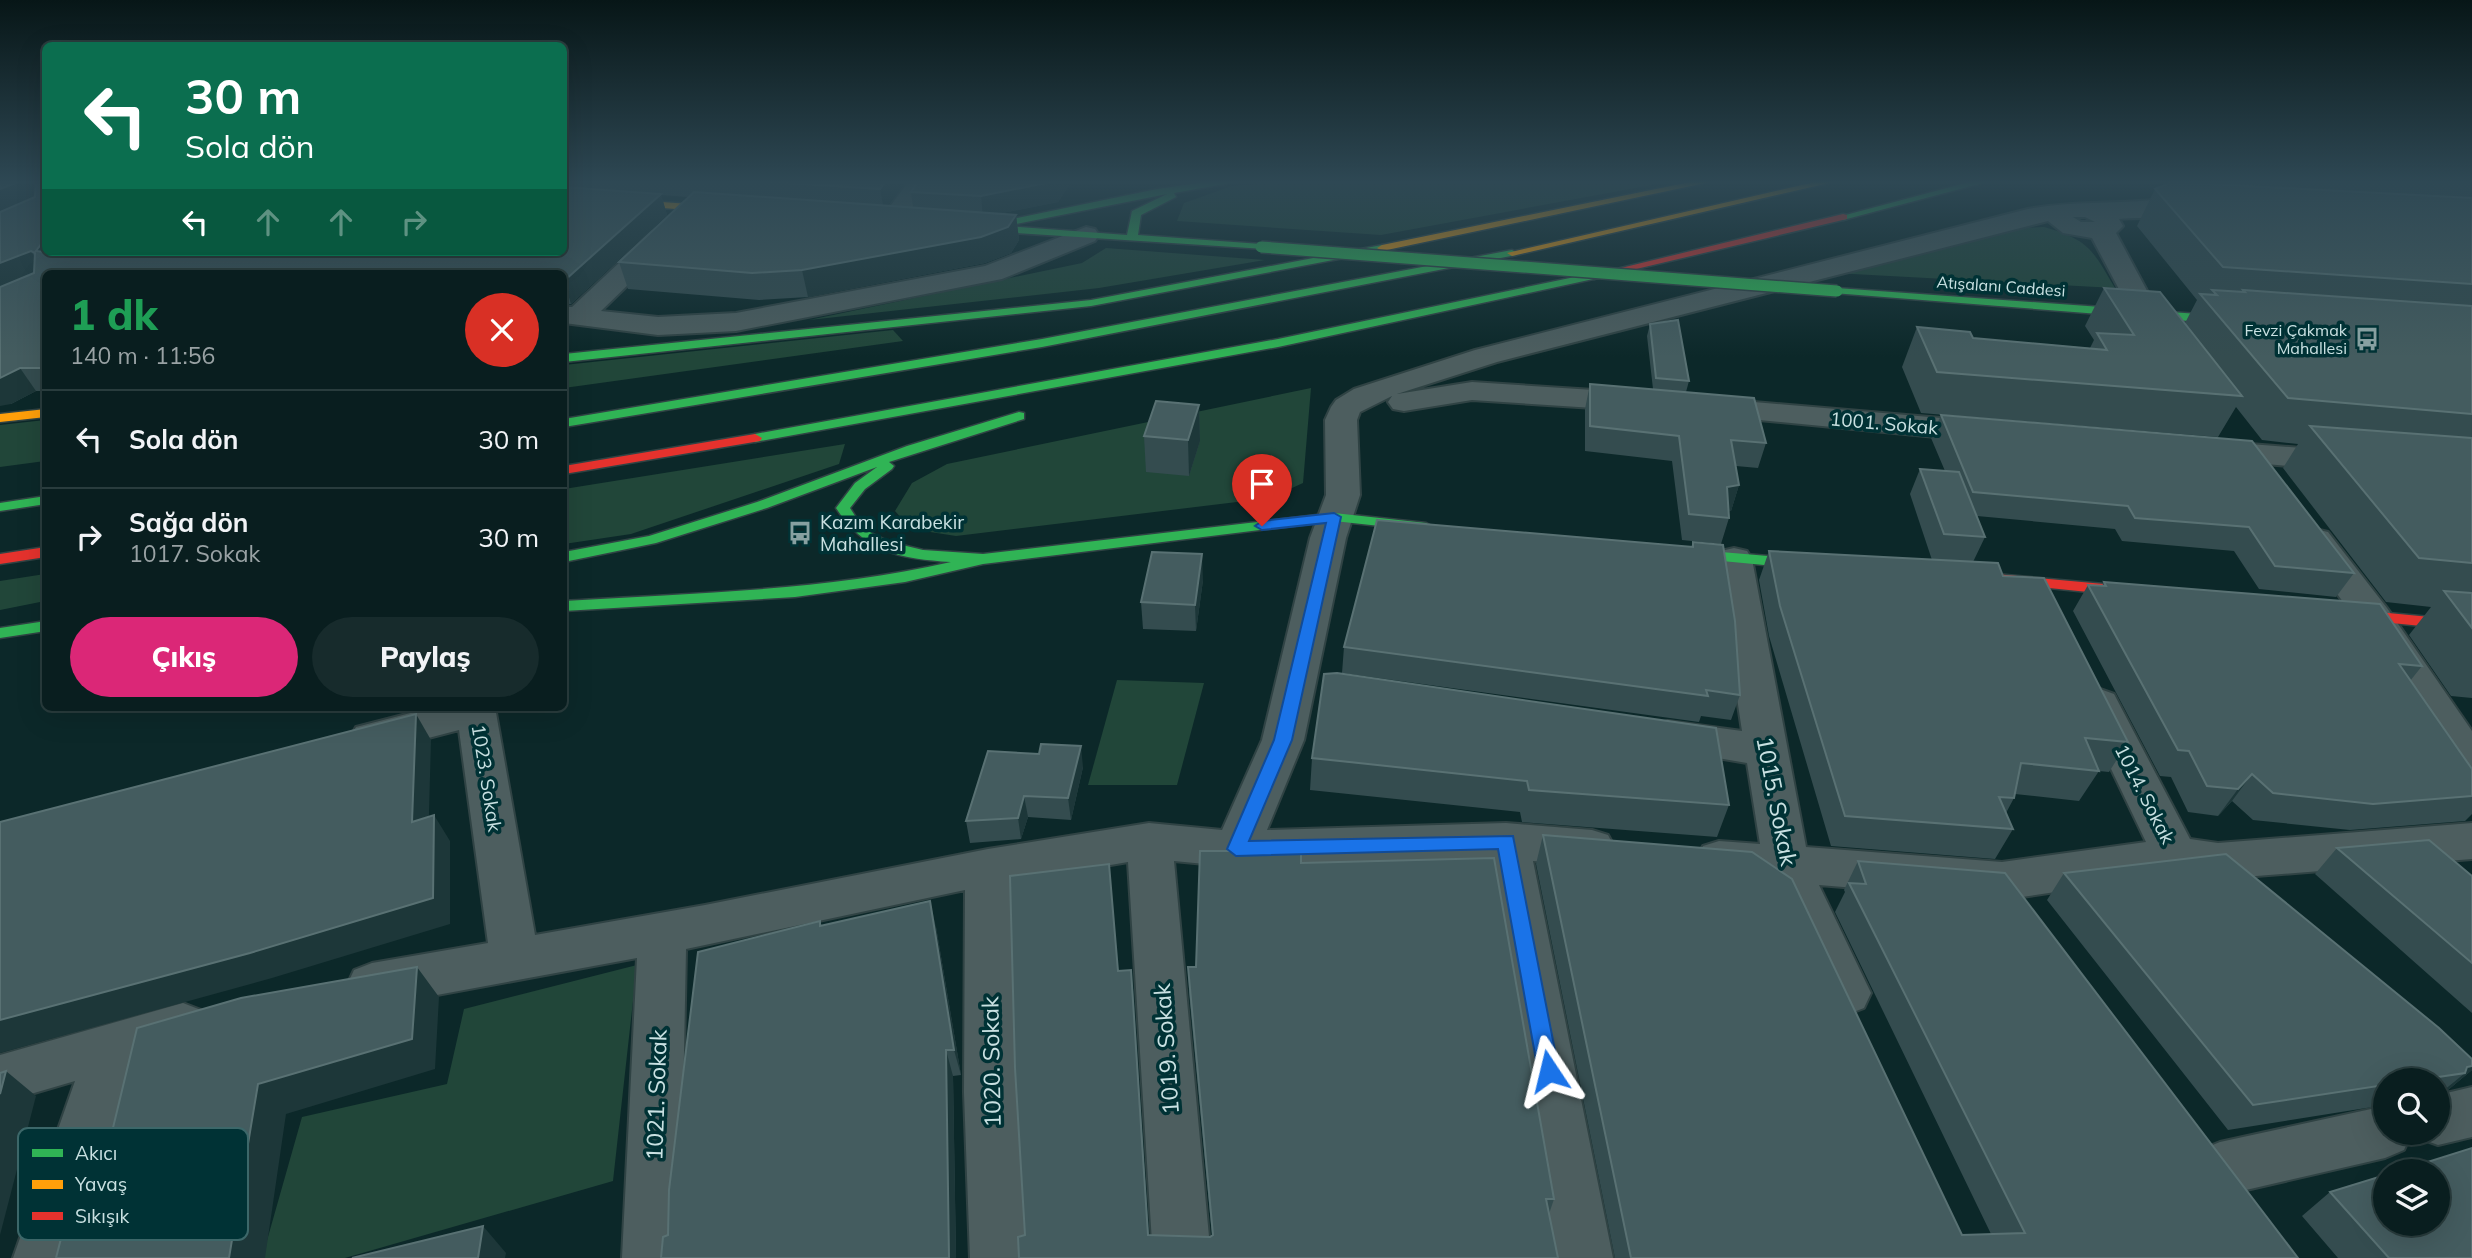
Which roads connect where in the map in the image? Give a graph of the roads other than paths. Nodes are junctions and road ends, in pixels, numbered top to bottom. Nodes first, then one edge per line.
1 (657, 240) edge
2 (1074, 240) edge
3 (1156, 240) edge
4 (1423, 240) edge
5 (1575, 240) edge
6 (1752, 240) edge
7 (1939, 240) edge
8 (2108, 240) edge
9 (2146, 314) junction
10 (571, 315) edge
11 (2255, 322) edge
12 (1380, 324) junction
13 (2178, 357) edge
14 (567, 358) edge
15 (1170, 380) dead end
16 (41, 411) edge
17 (1039, 411) dead end
18 (0, 418) edge
19 (1340, 420) junction
20 (2226, 422) edge
21 (567, 423) edge
22 (2015, 434) edge
23 (2181, 448) edge
24 (912, 449) junction
25 (2250, 454) junction
26 (2375, 464) edge
27 (567, 470) edge
28 (2275, 487) edge
29 (42, 501) edge
30 (0, 507) edge
31 (1334, 517) junction
32 (2300, 519) edge
33 (1445, 529) edge
34 (1652, 550) edge
35 (42, 553) edge
36 (567, 556) edge
37 (0, 559) edge
38 (983, 559) junction
39 (1734, 559) junction
40 (1831, 566) edge
41 (1983, 578) edge
42 (2038, 582) junction
43 (2159, 595) edge
44 (567, 606) edge
45 (2320, 611) edge
46 (2374, 617) junction
47 (2057, 620) edge
48 (2472, 626) edge
49 (42, 627) edge
50 (0, 633) edge
51 (2082, 669) edge
52 (1296, 683) junction
53 (1337, 689) edge
54 (1628, 730) edge
55 (331, 748) edge
56 (1766, 750) junction
57 (2472, 764) edge
58 (1149, 841) junction
59 (1506, 841) junction
60 (2472, 841) edge
61 (2412, 844) junction
62 (1236, 849) junction
63 (2197, 859) junction
64 (1786, 865) junction
65 (988, 867) junction
66 (2002, 881) junction
67 (2462, 885) edge
68 (2271, 904) edge
69 (2036, 925) edge
70 (662, 933) junction
71 (515, 959) junction
72 (332, 992) edge
73 (229, 1014) edge
74 (1864, 1030) edge
75 (114, 1045) junction
76 (0, 1079) edge
77 (2472, 1112) edge
78 (2450, 1117) edge
79 (86, 1128) edge
80 (2373, 1135) edge
81 (2222, 1171) edge
82 (48, 1240) edge
83 (42, 1258) edge
84 (651, 1258) edge
85 (999, 1258) edge
86 (1182, 1258) edge
87 (1584, 1258) edge

1 - 10 street
2 - 10 street
3 - 9 main road, Atışalanı Caddesi, bridge
4 - 14 main road
5 - 21 main road
6 - 12 main road
7 - 19 street
8 - 9 street
9 - 11 main road, Atışalanı Caddesi
9 - 13 street
12 - 15 main road
12 - 27 main road
16 - 18 main road
17 - 24 main road
19 - 22 street, 1001. Sokak
19 - 31 street
20 - 25 street
23 - 25 street
24 - 36 main road
24 - 38 main road
25 - 26 street
25 - 28 street
29 - 30 main road
31 - 33 main road
31 - 38 main road
31 - 52 street
32 - 46 street
34 - 39 main road
35 - 37 main road
38 - 44 main road
39 - 40 main road
39 - 56 street, 1015. Sokak
41 - 42 main road
42 - 43 main road
42 - 47 street
45 - 46 main road
46 - 48 main road
46 - 57 street
49 - 50 main road
51 - 63 street, 1014. Sokak
52 - 53 street
52 - 62 street
54 - 56 street
55 - 71 street, 1023. Sokak
56 - 64 street, 1015. Sokak
58 - 62 street
58 - 65 street
58 - 86 street, 1019. Sokak
59 - 62 street
59 - 64 street
59 - 87 street
60 - 61 street
61 - 63 street
61 - 67 street
63 - 66 street
63 - 68 street
64 - 66 street
64 - 74 street, 1015. Sokak
65 - 70 street
65 - 85 street, 1020. Sokak
66 - 69 street
70 - 71 street
70 - 84 street, 1021. Sokak
71 - 72 street
73 - 75 street
75 - 76 street
75 - 79 street
77 - 78 street
80 - 81 street
82 - 83 street

